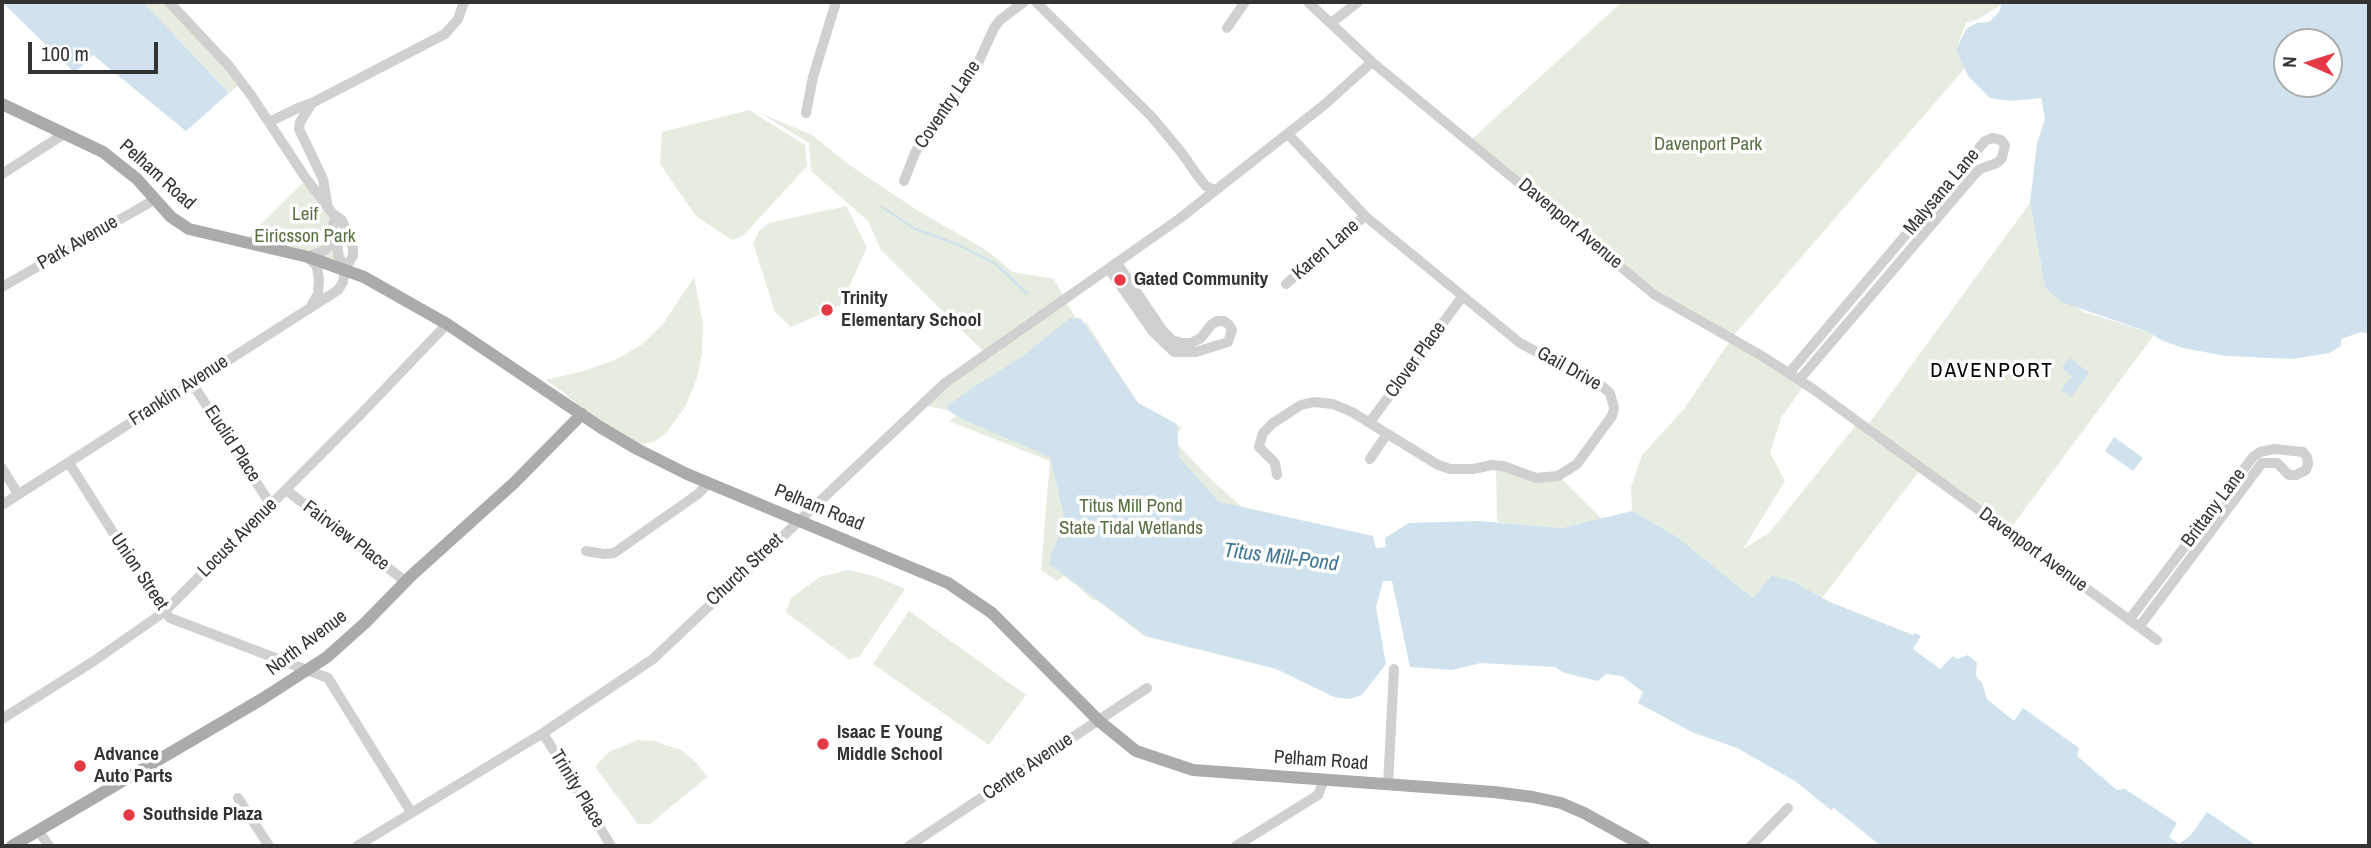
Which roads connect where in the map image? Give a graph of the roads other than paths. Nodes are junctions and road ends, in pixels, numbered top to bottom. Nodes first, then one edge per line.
1 (169, 2) edge
2 (464, 2) edge
3 (836, 2) edge
4 (1024, 2) edge
5 (1036, 2) edge
6 (1245, 2) edge
7 (1308, 2) edge
8 (1358, 2) edge
9 (1331, 23) junction
10 (1227, 28) dead end
11 (1372, 61) junction
12 (312, 103) junction
13 (2, 104) edge
14 (806, 113) dead end
15 (269, 122) junction
16 (64, 134) junction
17 (1288, 134) junction
18 (2, 174) edge
19 (904, 181) dead end
20 (1214, 190) junction
21 (154, 200) junction
22 (332, 214) junction
23 (1365, 216) junction
24 (308, 257) junction
25 (1113, 266) junction
26 (345, 269) junction
27 (1286, 284) dead end
28 (2, 287) edge
29 (1462, 297) junction
30 (311, 307) junction
31 (447, 324) junction
32 (1789, 373) junction
33 (1799, 380) junction
34 (192, 383) junction
35 (582, 414) junction
36 (1370, 422) junction
37 (1387, 434) junction
38 (1370, 459) dead end
39 (69, 463) junction
40 (2, 468) edge
41 (1277, 475) dead end
42 (708, 484) junction
43 (286, 490) junction
44 (18, 494) junction
45 (2, 505) edge
46 (271, 505) junction
47 (798, 520) junction
48 (586, 551) dead end
49 (405, 581) junction
50 (164, 612) junction
51 (2129, 620) junction
52 (2139, 627) junction
53 (2157, 640) dead end
54 (1394, 669) dead end
55 (308, 670) junction
56 (1147, 688) dead end
57 (2, 719) edge
58 (1098, 720) junction
59 (543, 733) junction
60 (1324, 780) junction
61 (1388, 785) junction
62 (239, 798) dead end
63 (1788, 808) dead end
64 (411, 812) junction
65 (38, 830) junction
66 (12, 846) edge
67 (49, 846) edge
68 (269, 846) edge
69 (357, 846) edge
70 (611, 846) edge
71 (909, 846) edge
72 (1236, 846) edge
73 (1644, 846) edge
74 (1751, 846) edge

1 - 15 street
2 - 12 street
3 - 14 street
4 - 19 street, Coventry Lane
5 - 20 street
6 - 10 street
7 - 9 street, Davenport Avenue
8 - 9 street
9 - 11 street, Davenport Avenue
11 - 17 street
11 - 32 street, Davenport Avenue
12 - 15 street
12 - 22 street
13 - 16 main road, Pelham Road
15 - 22 street
16 - 18 street
16 - 21 main road, Pelham Road
17 - 20 street
17 - 23 street, Gail Drive
20 - 25 street, Church Street
21 - 24 main road, Pelham Road
21 - 28 street, Park Avenue
22 - 24 street
22 - 26 street
22 - 26 street
23 - 27 street, Karen Lane
23 - 29 street, Gail Drive
24 - 26 main road, Pelham Road
24 - 30 street
25 - 25 street
25 - 47 street, Church Street
26 - 30 street, Franklin Avenue
26 - 31 main road, Pelham Road
29 - 36 street, Clover Place
29 - 37 street, Gail Drive
30 - 34 street, Franklin Avenue
31 - 35 main road, Pelham Road
31 - 43 street, Locust Avenue
32 - 33 street, Davenport Avenue
32 - 33 street, Malysana Lane
33 - 51 street, Davenport Avenue
34 - 39 street, Franklin Avenue
34 - 46 street, Euclid Place
35 - 42 main road, Pelham Road
35 - 49 main road, North Avenue
36 - 37 street, Gail Drive
36 - 41 street, Gail Drive
37 - 38 street
39 - 44 street, Franklin Avenue
39 - 50 street, Union Street
40 - 44 street
42 - 47 main road, Pelham Road
42 - 48 street
43 - 46 street, Locust Avenue
43 - 49 street, Fairview Place
44 - 45 street, Franklin Avenue
46 - 50 street, Locust Avenue
47 - 58 main road, Pelham Road
47 - 59 street, Church Street
49 - 55 main road, North Avenue
50 - 55 street, Union Street
50 - 57 street, Locust Avenue
51 - 52 street, Davenport Avenue
51 - 52 street, Brittany Lane
52 - 53 street, Davenport Avenue
54 - 61 street
55 - 64 street, Union Street
55 - 65 main road, North Avenue
56 - 58 street, Centre Avenue
58 - 60 main road, Pelham Road
58 - 71 street, Centre Avenue
59 - 64 street, Church Street
59 - 70 street, Trinity Place
60 - 61 main road, Pelham Road
60 - 72 street
61 - 73 main road, Pelham Road
62 - 68 street
63 - 74 street
64 - 69 street, Church Street
65 - 66 main road, North Avenue
65 - 67 street

